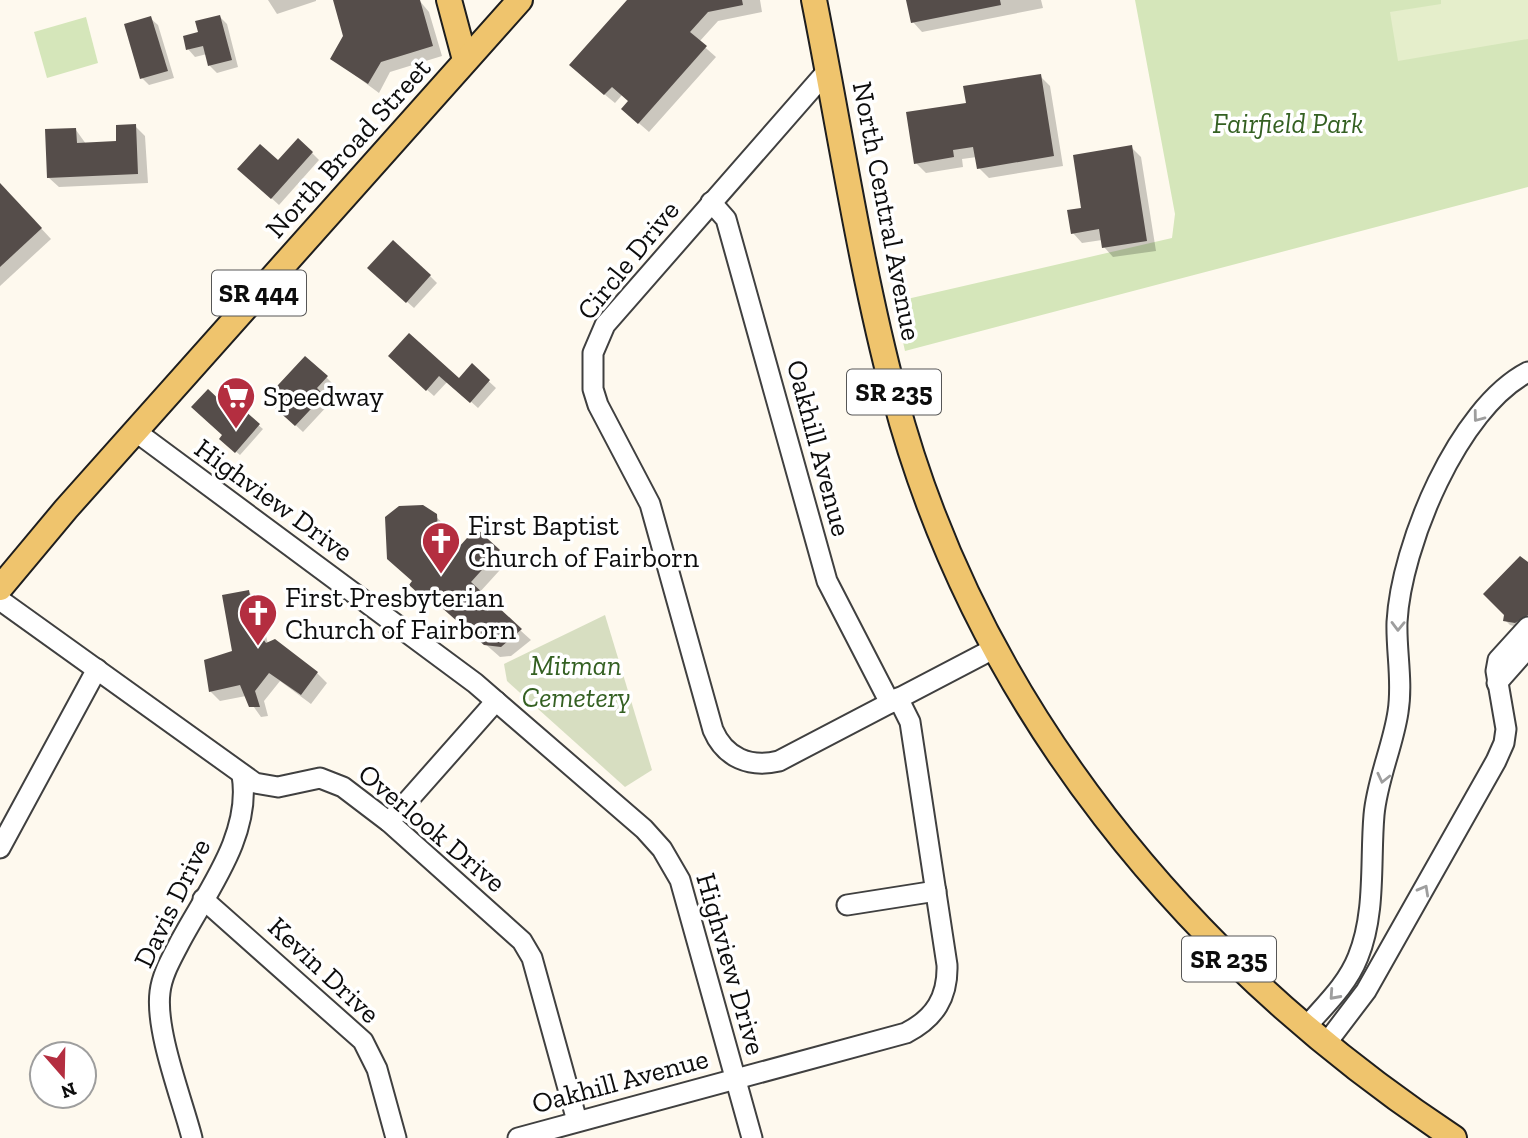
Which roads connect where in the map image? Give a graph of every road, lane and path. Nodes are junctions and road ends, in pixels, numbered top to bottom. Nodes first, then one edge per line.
1 (449, 0) edge
2 (520, 0) edge
3 (814, 0) edge
4 (466, 60) junction
5 (828, 70) junction
6 (712, 202) junction
7 (1528, 372) edge
8 (135, 431) junction
9 (0, 588) edge
10 (0, 600) edge
11 (1528, 627) edge
12 (995, 648) junction
13 (1528, 648) edge
14 (97, 669) junction
15 (1497, 682) junction
16 (894, 700) junction
17 (496, 701) junction
18 (242, 775) junction
19 (389, 822) junction
20 (0, 848) edge
21 (936, 891) junction
22 (203, 899) junction
23 (847, 905) dead end
24 (1305, 1028) junction
25 (1325, 1045) junction
26 (735, 1078) junction
27 (577, 1121) junction
28 (192, 1138) edge
29 (396, 1138) edge
30 (518, 1138) edge
31 (752, 1138) edge
32 (1454, 1138) edge

1 - 4 main road
2 - 4 main road, North Broad Street / SR 444
3 - 5 main road, North Central Avenue / SR 235
4 - 8 main road, North Broad Street / SR 444
5 - 6 street, Circle Drive
5 - 12 main road, North Central Avenue / SR 235
6 - 16 street, Oakhill Avenue
6 - 16 street, Circle Drive
7 -> 24 street
8 - 9 main road, North Broad Street / SR 444
8 - 17 street, Highview Drive
10 - 14 street, Overlook Drive
11 - 15 street
12 - 16 street, Circle Drive
12 - 24 main road, North Central Avenue / SR 235
13 - 15 street
14 - 18 street, Overlook Drive
14 - 20 street
25 -> 15 street
16 - 21 street, Oakhill Avenue
17 - 19 street
17 - 26 street, Highview Drive
18 - 19 street, Overlook Drive
18 - 22 street, Davis Drive
19 - 27 street, Overlook Drive
21 - 23 street
21 - 26 street, Oakhill Avenue
22 - 28 street, Davis Drive
22 - 29 street, Kevin Drive
24 - 25 main road, SR 235
25 - 32 main road, SR 235
26 - 27 street, Oakhill Avenue
26 - 31 street, Highview Drive
27 - 30 street, Oakhill Avenue

